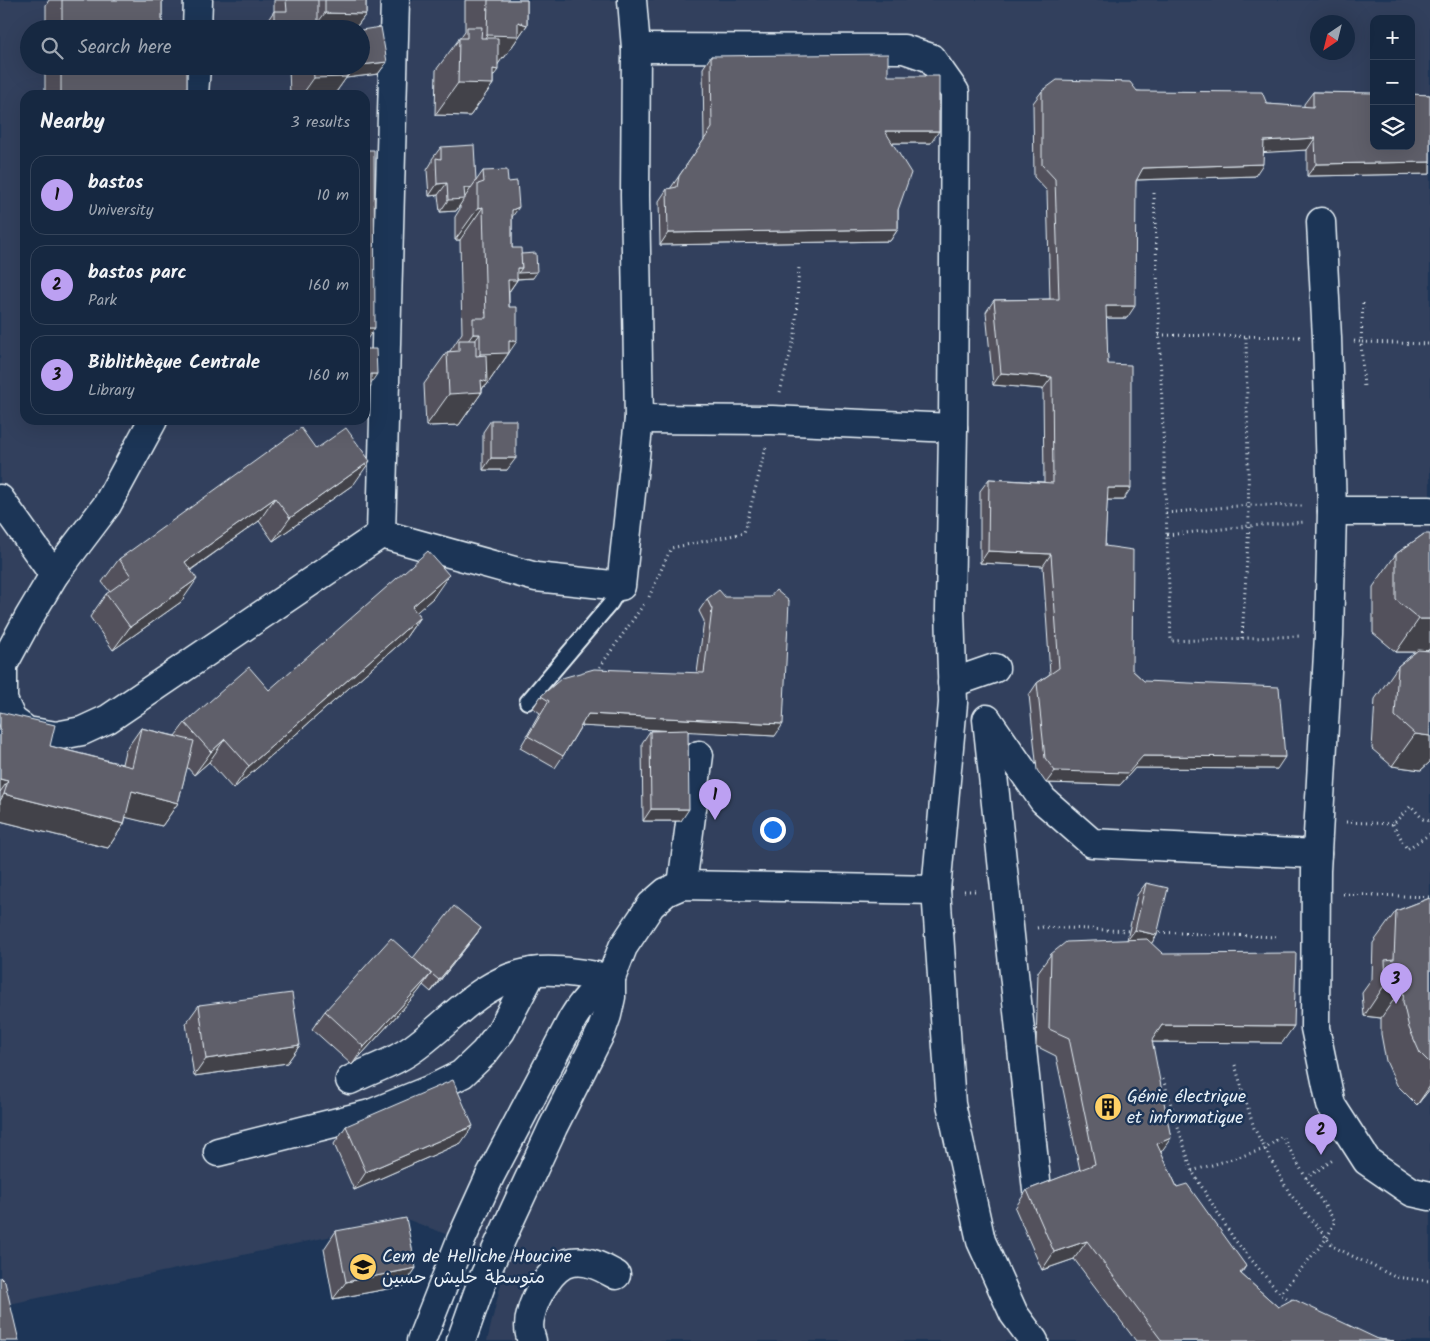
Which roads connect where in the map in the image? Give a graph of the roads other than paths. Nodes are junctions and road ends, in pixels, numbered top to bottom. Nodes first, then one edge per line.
1 (198, 0) edge
2 (395, 0) edge
3 (632, 0) edge
4 (197, 20) edge
5 (636, 48) junction
6 (195, 75) edge
7 (194, 90) edge
8 (1321, 222) dead end
9 (640, 419) junction
10 (150, 425) edge
11 (953, 428) junction
12 (0, 499) edge
13 (1332, 511) junction
14 (1430, 511) edge
15 (381, 534) junction
16 (54, 574) junction
17 (620, 586) junction
18 (995, 668) dead end
19 (952, 693) junction
20 (527, 702) dead end
21 (987, 718) junction
22 (699, 756) dead end
23 (1317, 854) junction
24 (682, 886) junction
25 (936, 890) junction
26 (532, 972) junction
27 (611, 978) junction
28 (350, 1080) dead end
29 (218, 1152) dead end
30 (1037, 1190) edge
31 (1430, 1196) edge
32 (616, 1275) dead end
33 (421, 1341) edge
34 (461, 1341) edge
35 (532, 1341) edge
36 (1034, 1341) edge

1 - 4 street
2 - 15 street
3 - 5 street
5 - 9 street
5 - 11 street
6 - 7 street
8 - 13 street
9 - 11 street
9 - 17 street
10 - 16 street
11 - 19 street
12 - 16 street
13 - 14 street
13 - 23 street
15 - 16 street
15 - 17 street
17 - 20 lane
18 - 19 street
19 - 21 street
19 - 25 street
21 - 23 street
21 - 30 street
22 - 24 street
23 - 31 street
24 - 25 street
24 - 27 street
25 - 36 street
26 - 27 street
26 - 28 street
26 - 29 street
27 - 33 street
27 - 34 street
32 - 35 street

